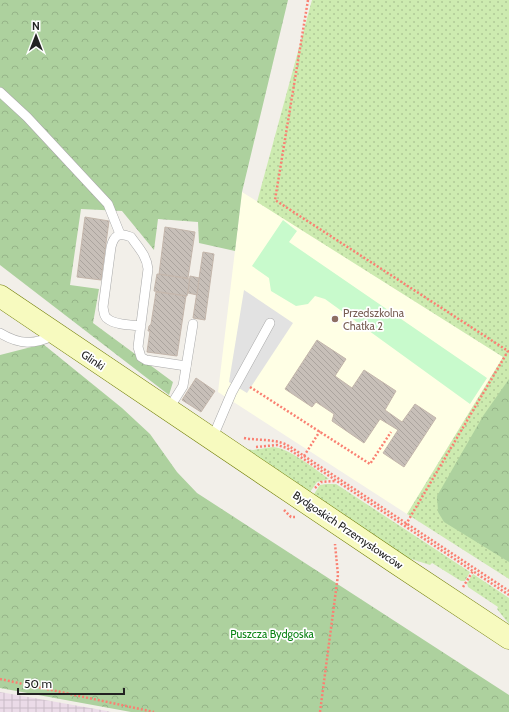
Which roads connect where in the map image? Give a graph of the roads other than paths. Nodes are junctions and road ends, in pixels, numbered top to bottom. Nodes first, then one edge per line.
1 (0, 92) edge
2 (120, 234) junction
3 (0, 296) edge
4 (270, 323) dead end
5 (193, 324) dead end
6 (141, 326) junction
7 (0, 333) edge
8 (56, 334) junction
9 (186, 366) junction
10 (168, 410) junction
11 (186, 422) joint
12 (215, 434) junction
13 (509, 638) edge

1 - 2 lane
2 - 6 lane
2 - 6 lane
3 - 8 street, Glinki
4 - 12 lane
5 - 9 lane
6 - 9 lane
7 - 8 lane
8 - 10 street, Glinki
9 - 10 lane
10 - 11 street, Glinki
11 - 12 street, Bydgoskich Przemysłowców
12 - 13 street, Bydgoskich Przemysłowców

